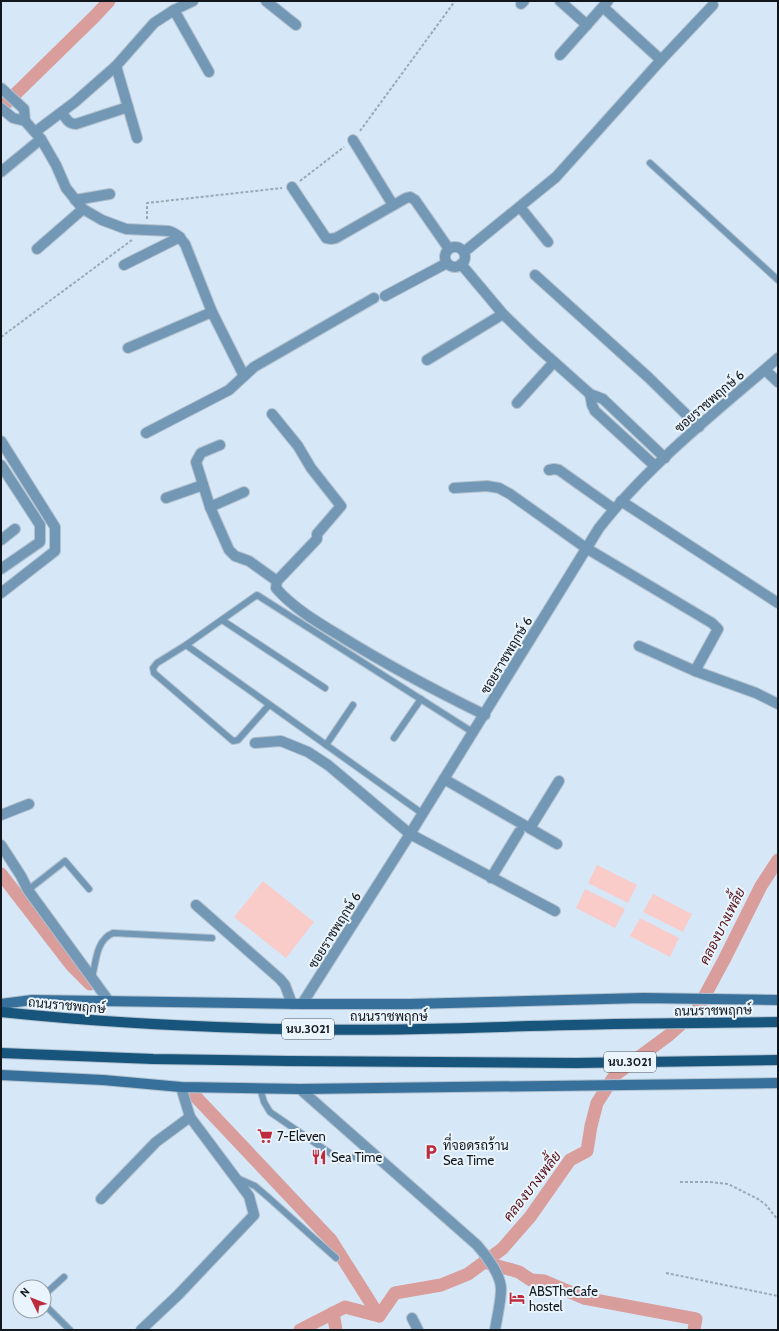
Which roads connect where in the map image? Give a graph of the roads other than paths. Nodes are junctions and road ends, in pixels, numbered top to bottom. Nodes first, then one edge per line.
1 (193, 1) edge
2 (266, 1) edge
3 (560, 1) edge
4 (606, 4) edge
5 (713, 5) dead end
6 (174, 10) junction
7 (296, 25) dead end
8 (587, 25) junction
9 (560, 55) dead end
10 (661, 60) junction
11 (116, 66) junction
12 (209, 72) dead end
13 (1, 88) edge
14 (128, 107) junction
15 (1, 108) edge
16 (62, 112) junction
17 (25, 121) junction
18 (38, 135) junction
19 (137, 138) dead end
20 (353, 140) road end
21 (650, 163) dead end
22 (1, 172) edge
23 (292, 187) road end
24 (110, 194) dead end
25 (75, 200) junction
26 (393, 205) junction
27 (520, 207) junction
28 (83, 209) junction
29 (180, 237) junction
30 (548, 242) dead end
31 (37, 249) dead end
32 (449, 249) junction
33 (464, 252) junction
34 (447, 263) junction
35 (461, 264) junction
36 (124, 265) dead end
37 (535, 275) dead end
38 (778, 280) edge
39 (385, 296) dead end
40 (374, 298) dead end
41 (212, 312) junction
42 (503, 314) junction
43 (128, 348) dead end
44 (778, 358) edge
45 (427, 360) dead end
46 (554, 362) junction
47 (765, 370) junction
48 (244, 376) junction
49 (778, 382) edge
50 (590, 394) junction
51 (517, 403) dead end
52 (272, 414) dead end
53 (699, 427) junction
54 (146, 433) dead end
55 (1, 441) edge
56 (220, 445) dead end
57 (665, 458) junction
58 (1, 465) edge
59 (655, 466) junction
60 (549, 470) dead end
61 (203, 485) junction
62 (454, 488) dead end
63 (244, 492) dead end
64 (166, 498) dead end
65 (622, 501) junction
66 (210, 507) junction
67 (614, 509) junction
68 (15, 529) dead end
69 (1, 540) edge
70 (586, 548) junction
71 (1, 569) edge
72 (277, 581) junction
73 (1, 593) edge
74 (778, 603) edge
75 (222, 620) junction
76 (186, 645) junction
77 (639, 646) dead end
78 (695, 672) junction
79 (326, 688) dead end
80 (421, 699) junction
81 (778, 704) edge
82 (269, 705) junction
83 (353, 705) dead end
84 (484, 715) junction
85 (474, 733) junction
86 (394, 738) dead end
87 (255, 743) dead end
88 (326, 744) junction
89 (444, 779) junction
90 (559, 780) dead end
91 (29, 804) dead end
92 (423, 814) junction
93 (1, 815) edge
94 (530, 828) junction
95 (519, 832) dead end
96 (410, 834) junction
97 (557, 844) dead end
98 (1, 845) edge
99 (492, 878) junction
100 (89, 889) dead end
101 (28, 890) junction
102 (196, 905) dead end
103 (555, 912) dead end
104 (212, 938) dead end
105 (92, 978) junction
106 (108, 1000) junction
107 (778, 1000) edge
108 (1, 1004) edge
109 (297, 1004) junction
110 (1, 1012) edge
111 (778, 1022) edge
112 (1, 1053) edge
113 (778, 1060) edge
114 (1, 1074) edge
115 (778, 1083) edge
116 (181, 1087) junction
117 (260, 1088) junction
118 (300, 1089) junction
119 (190, 1117) junction
120 (368, 1150) junction
121 (233, 1176) junction
122 (101, 1199) dead end
123 (336, 1258) dead end
124 (64, 1277) dead end
125 (52, 1288) edge
126 (52, 1312) edge
127 (412, 1318) dead end
128 (70, 1330) edge
129 (141, 1330) edge
130 (418, 1330) edge
131 (495, 1330) edge

1 - 6 street
2 - 7 street
3 - 8 street
4 - 8 street
4 - 10 street
5 - 10 street
6 - 11 street
6 - 12 street
8 - 9 street
10 - 27 street
11 - 14 street
11 - 16 street
13 - 17 street
14 - 16 street
14 - 19 street
15 - 17 street
16 - 18 street
17 - 18 street
18 - 22 street
18 - 25 street
20 - 26 street
21 - 38 lane
23 - 26 street
24 - 25 street
25 - 28 street
26 - 32 street
27 - 30 street
27 - 33 street
28 - 29 street
28 - 31 street
29 - 36 street
29 - 41 street
32 - 33 street
32 - 34 street
33 - 35 street
34 - 35 street
34 - 39 street
35 - 42 street
37 - 53 street
40 - 48 street
41 - 43 street
41 - 48 street
42 - 45 street
42 - 46 street
44 - 47 street, ซอยราชพฤกษ์ 6
46 - 50 street
46 - 51 street
47 - 49 street
47 - 53 street, ซอยราชพฤกษ์ 6
48 - 54 street
50 - 57 street
50 - 59 street
52 - 72 street
53 - 57 street, ซอยราชพฤกษ์ 6
55 - 73 street
56 - 61 street
57 - 59 street, ซอยราชพฤกษ์ 6
58 - 71 street
59 - 65 street, ซอยราชพฤกษ์ 6
60 - 67 street
61 - 64 street
61 - 66 street
62 - 70 street
63 - 66 street
65 - 67 street, ซอยราชพฤกษ์ 6
65 - 74 street
66 - 72 street
67 - 70 street, ซอยราชพฤกษ์ 6
68 - 69 street
70 - 78 street
70 - 84 street, ซอยราชพฤกษ์ 6
72 - 84 street
75 - 76 lane
75 - 79 lane
75 - 80 lane
76 - 82 lane
76 - 82 lane
77 - 78 street
78 - 81 street
80 - 85 lane
80 - 86 lane
82 - 88 lane
83 - 88 lane
84 - 85 street, ซอยราชพฤกษ์ 6
85 - 89 street, ซอยราชพฤกษ์ 6
87 - 96 street
88 - 92 lane
89 - 92 street, ซอยราชพฤกษ์ 6
89 - 94 street
90 - 94 street
91 - 93 street
92 - 96 street, ซอยราชพฤกษ์ 6
94 - 97 street
95 - 99 street
96 - 99 street
96 - 109 street, ซอยราชพฤกษ์ 6
98 - 101 street
99 - 103 street
100 - 101 lane
101 - 105 street
102 - 109 street
104 - 105 lane
105 - 106 street
106 - 108 main road, ถนนราชพฤกษ์ / นบ.3021
106 - 109 main road, ถนนราชพฤกษ์ / นบ.3021
107 - 109 main road, ถนนราชพฤกษ์ / นบ.3021
110 - 111 main road, ถนนราชพฤกษ์ / นบ.3021
112 - 113 main road, นบ.3021
114 - 116 main road, นบ.3021
115 - 118 main road, นบ.3021
116 - 117 main road, นบ.3021
116 - 119 street
117 - 118 main road, นบ.3021
117 - 120 lane
118 - 120 street
119 - 121 street
119 - 122 street
120 - 131 street
121 - 123 lane
121 - 129 street
124 - 125 lane
126 - 128 lane
127 - 130 street

